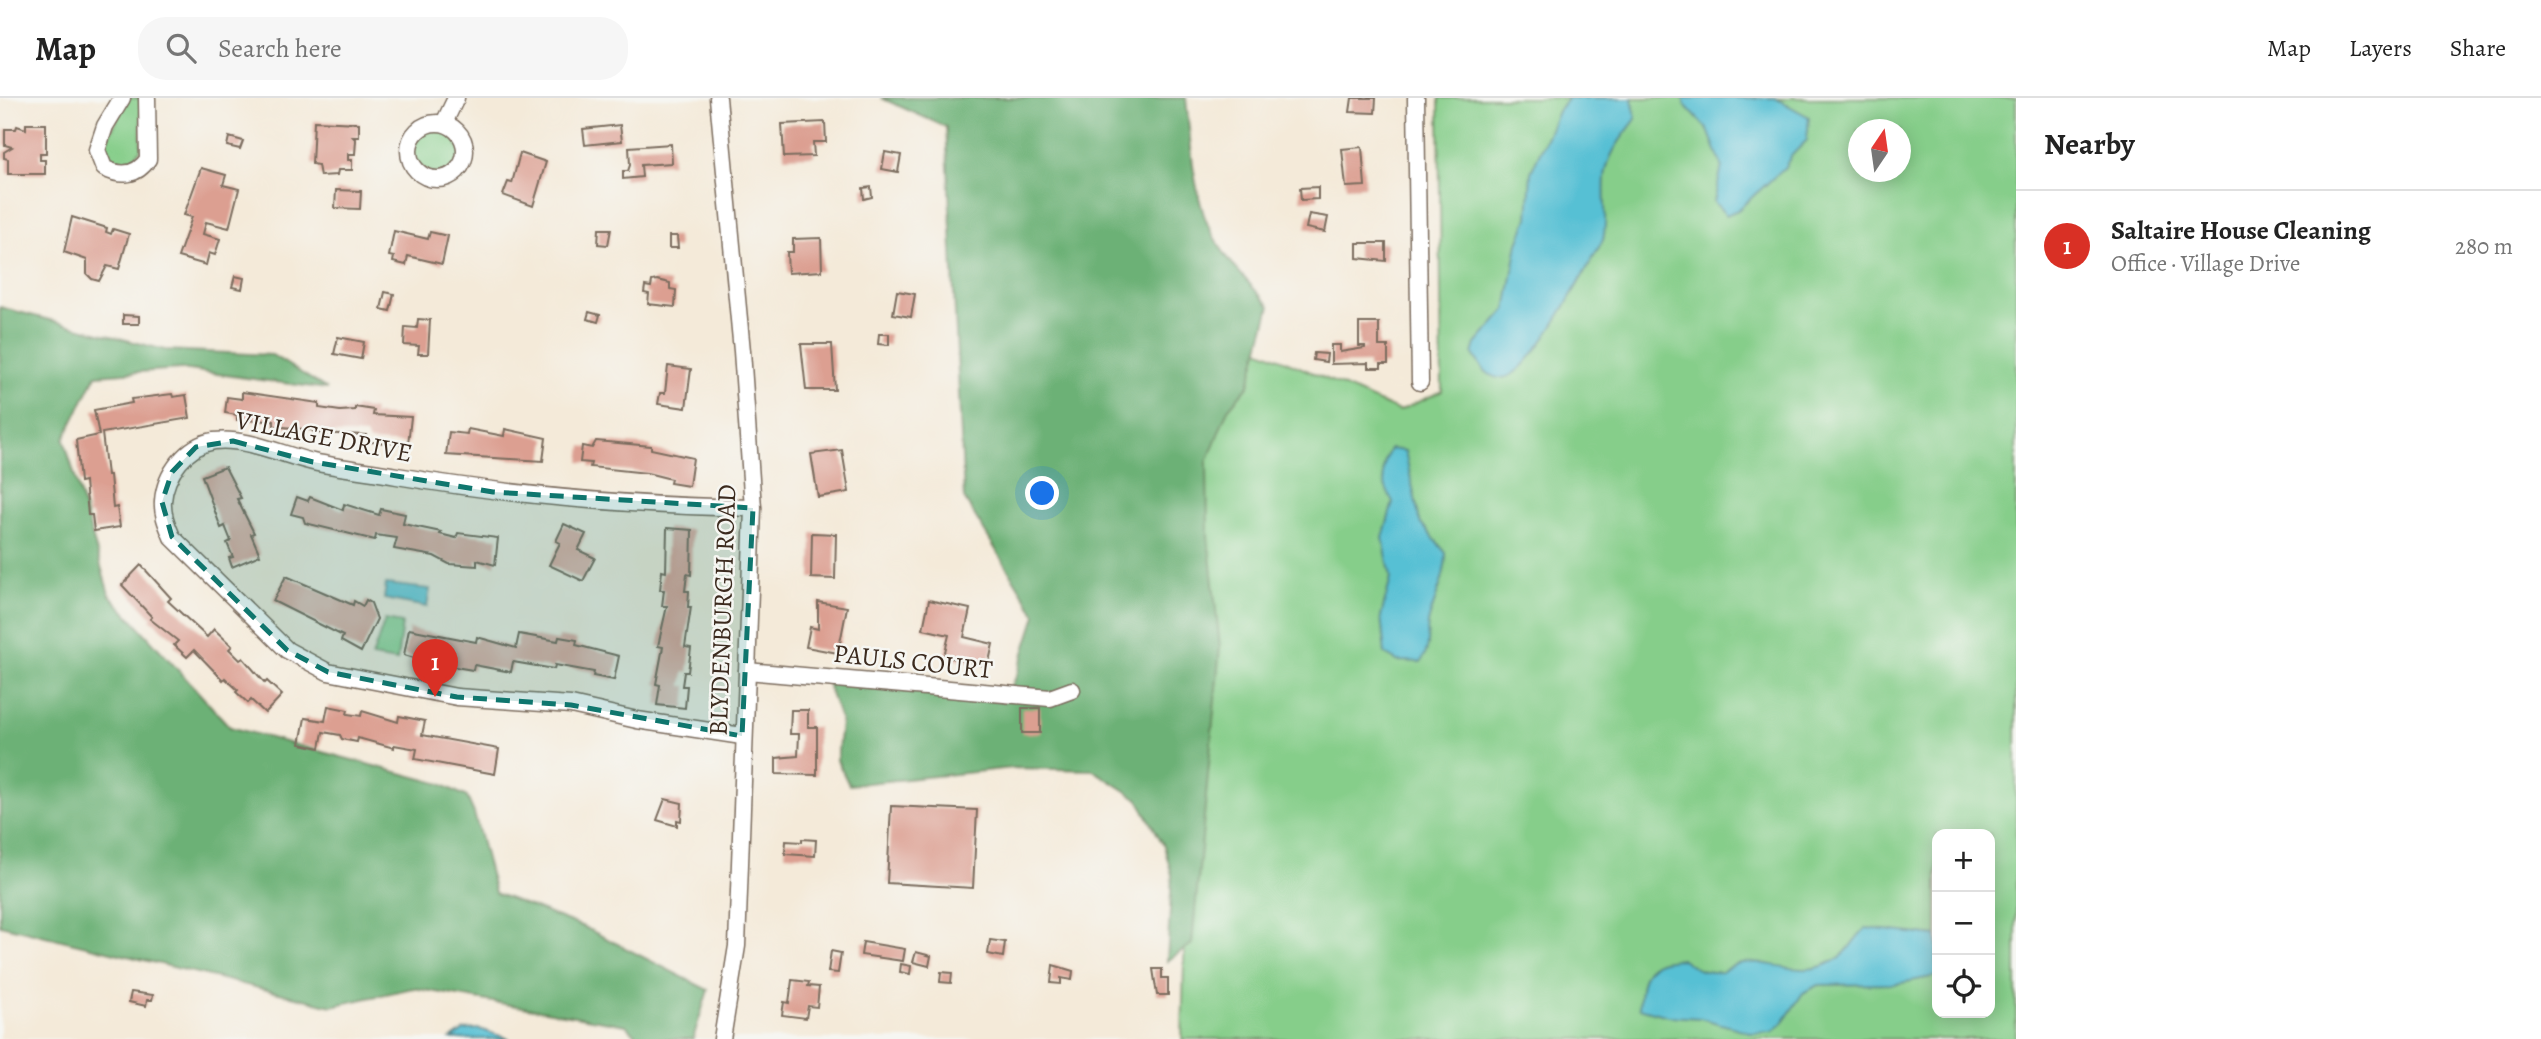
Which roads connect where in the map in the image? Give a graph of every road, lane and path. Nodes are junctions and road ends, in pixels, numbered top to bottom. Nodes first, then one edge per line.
1 (122, 98) edge
2 (148, 98) edge
3 (456, 98) edge
4 (718, 98) edge
5 (1416, 98) edge
6 (444, 123) dead end
7 (1420, 382) dead end
8 (752, 508) junction
9 (747, 671) junction
10 (1072, 690) dead end
11 (742, 736) junction
12 (722, 1039) edge

1 - 2 street
3 - 6 street
4 - 8 street, BLYDENBURGH ROAD
5 - 7 street
8 - 9 street, BLYDENBURGH ROAD
8 - 11 street, VILLAGE DRIVE
9 - 10 street, PAULS COURT
9 - 11 street, BLYDENBURGH ROAD
11 - 12 street, BLYDENBURGH ROAD

